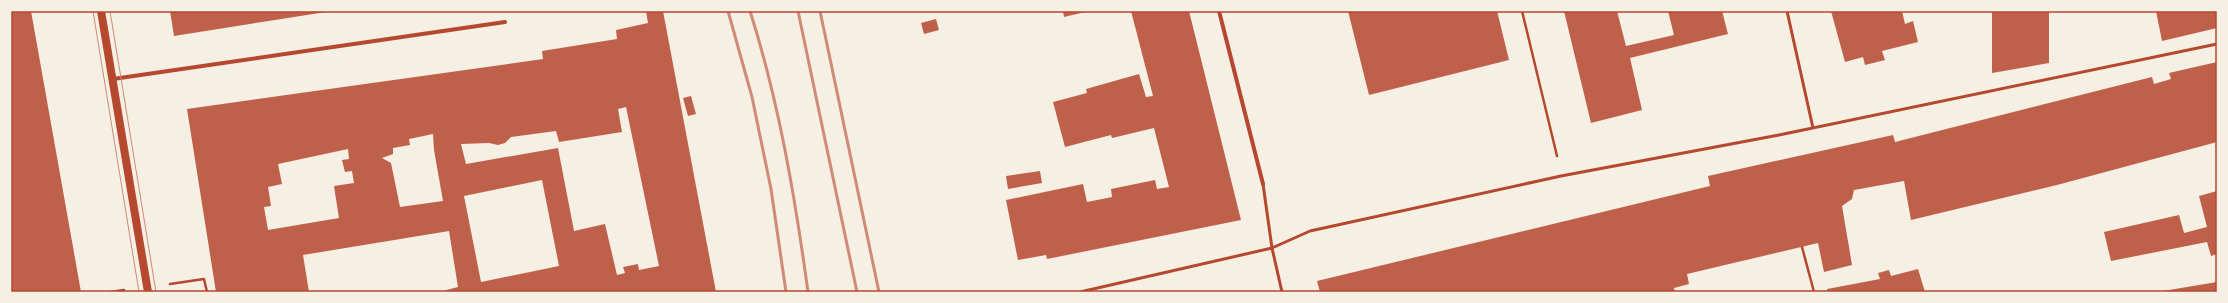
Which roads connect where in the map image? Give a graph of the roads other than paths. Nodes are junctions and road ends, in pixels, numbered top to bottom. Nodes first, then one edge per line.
1 (102, 11) edge
2 (1219, 11) edge
3 (1787, 11) edge
4 (506, 22) dead end
5 (2217, 44) edge
6 (113, 79) junction
7 (1814, 128) junction
8 (1263, 184) joint
9 (1272, 248) junction
10 (148, 292) edge
11 (1080, 292) edge
12 (1282, 292) edge

1 - 6 main road
2 - 8 street
3 - 7 lane
4 - 6 street
5 - 7 lane
6 - 10 main road
7 - 9 lane
8 - 9 lane
9 - 11 lane
9 - 12 lane

